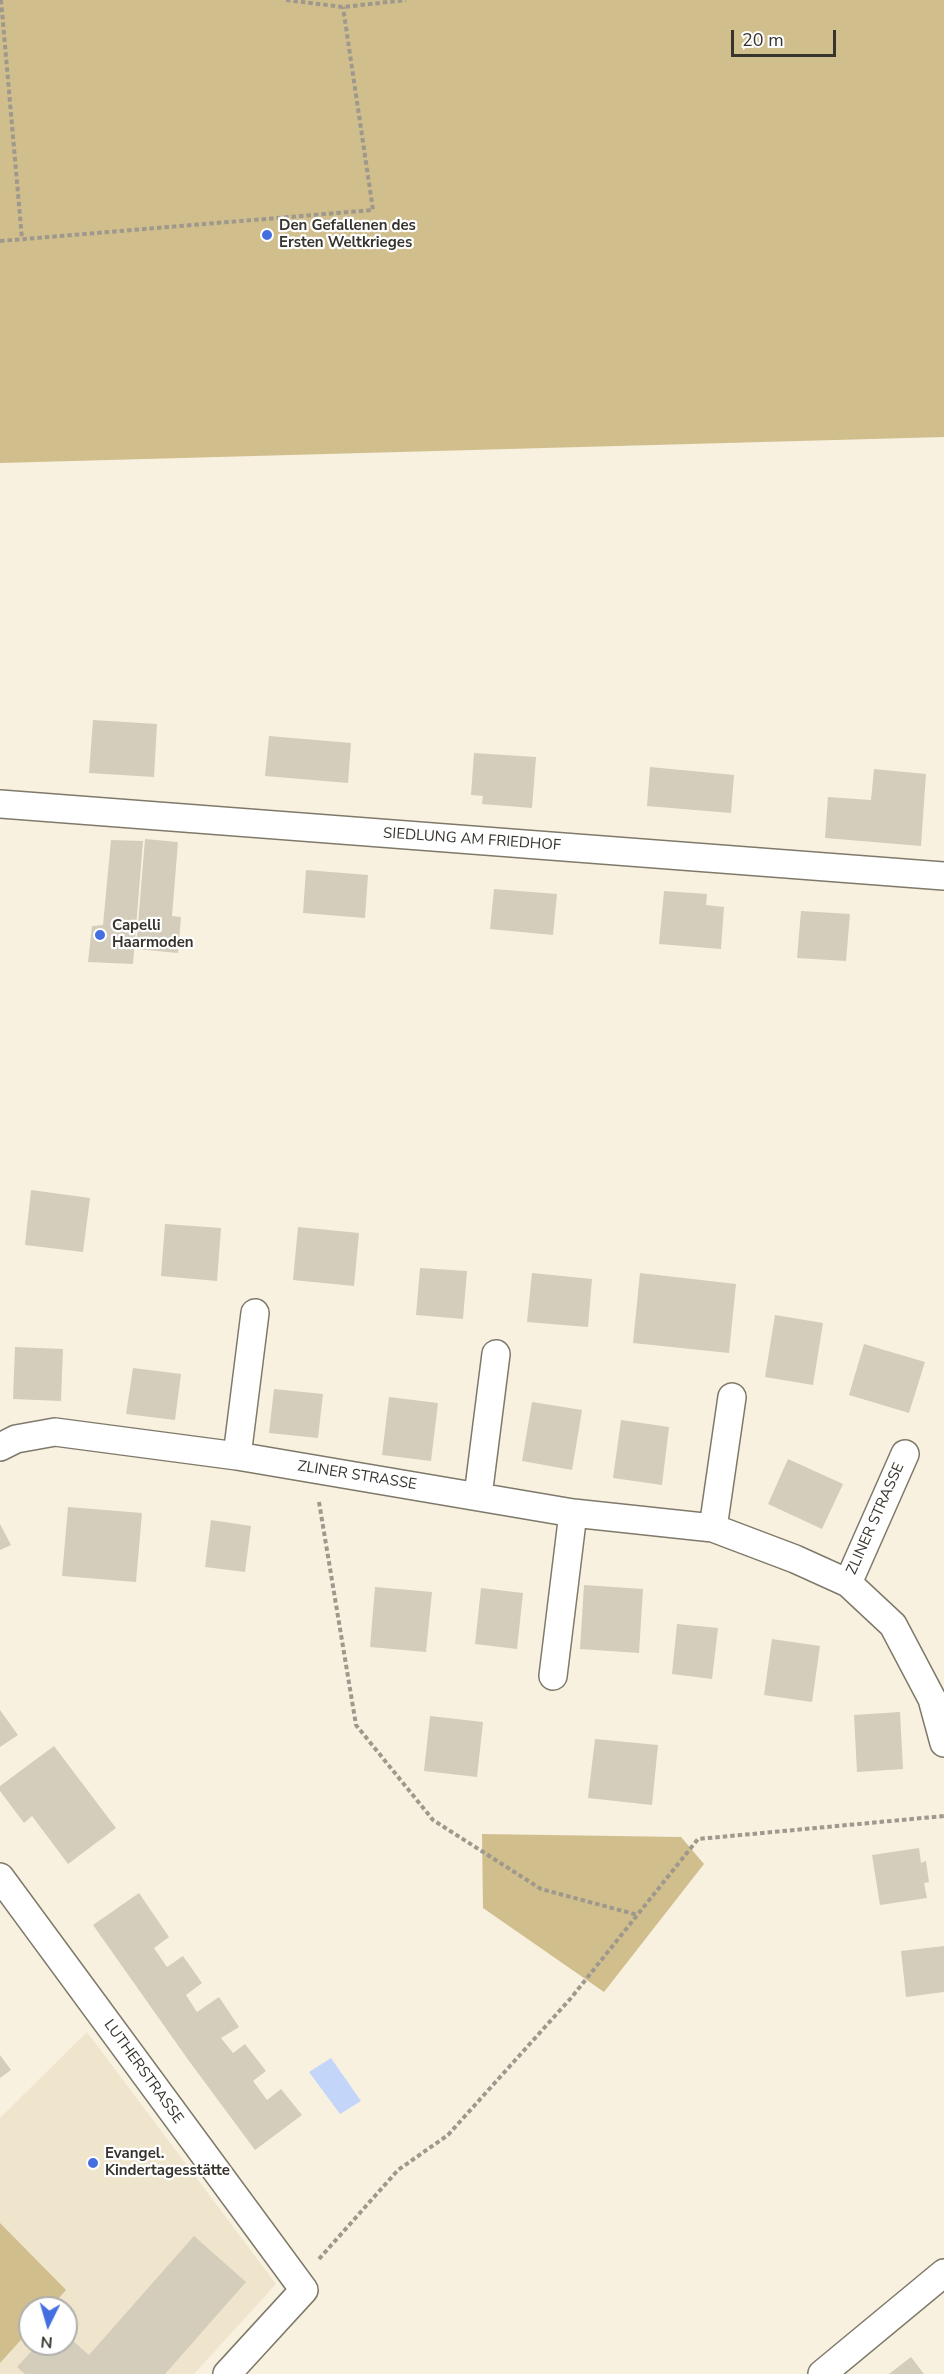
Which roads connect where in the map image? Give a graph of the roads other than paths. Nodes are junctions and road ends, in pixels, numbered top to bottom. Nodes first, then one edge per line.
1 (0, 804) edge
2 (944, 876) edge
3 (255, 1312) dead end
4 (496, 1354) dead end
5 (732, 1397) dead end
6 (0, 1447) edge
7 (905, 1454) dead end
8 (237, 1456) junction
9 (478, 1496) junction
10 (573, 1513) junction
11 (713, 1528) junction
12 (848, 1583) junction
13 (553, 1676) dead end
14 (944, 1743) edge
15 (0, 1877) edge
16 (944, 2273) edge
17 (227, 2374) edge
18 (822, 2374) edge

1 - 2 street, SIEDLUNG AM FRIEDHOF
3 - 8 street
4 - 9 street
5 - 11 street
6 - 8 street, ZLINER STRASSE
7 - 12 street, ZLINER STRASSE
8 - 9 street, ZLINER STRASSE
9 - 10 street, ZLINER STRASSE
10 - 11 street, ZLINER STRASSE
10 - 13 street
11 - 12 street, ZLINER STRASSE
12 - 14 street, ZLINER STRASSE
15 - 17 street, LUTHERSTRASSE
16 - 18 street

